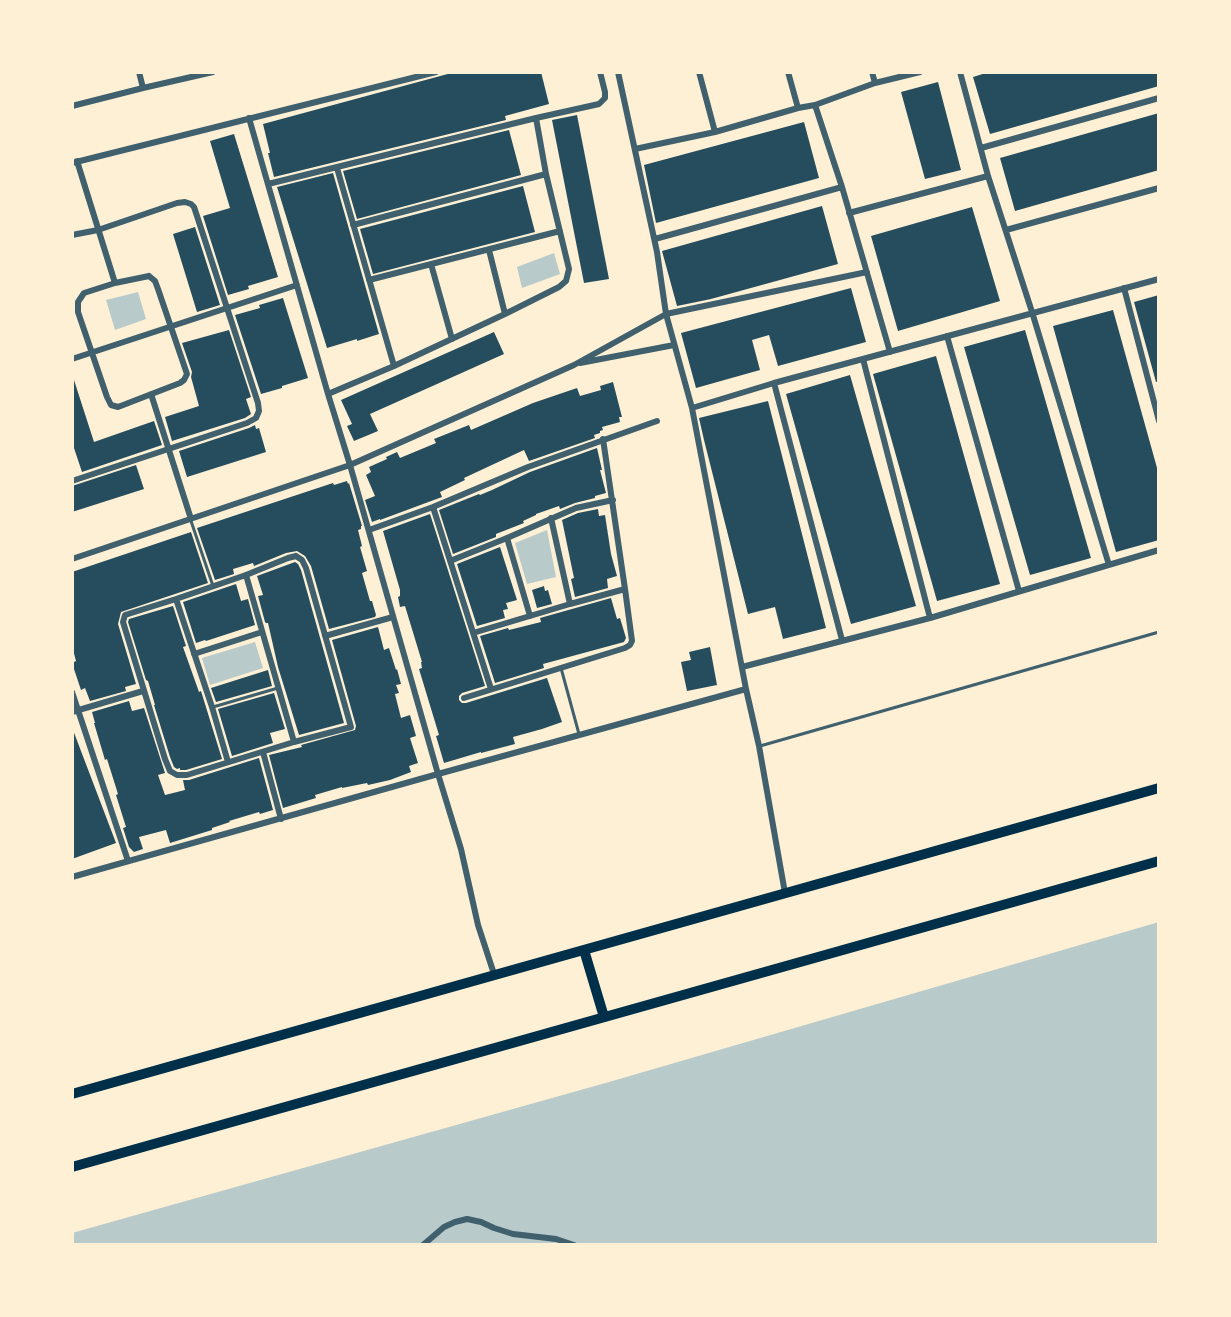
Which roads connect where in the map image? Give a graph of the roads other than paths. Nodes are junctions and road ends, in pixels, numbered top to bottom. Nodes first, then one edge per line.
1 (139, 72) edge
2 (213, 72) edge
3 (436, 72) edge
4 (600, 72) edge
5 (618, 72) edge
6 (699, 72) edge
7 (788, 72) edge
8 (872, 72) edge
9 (920, 72) edge
10 (960, 72) edge
11 (875, 83) junction
12 (143, 88) junction
13 (1159, 98) edge
14 (815, 105) junction
15 (72, 106) edge
16 (798, 108) junction
17 (249, 118) junction
18 (536, 118) junction
19 (715, 132) junction
20 (981, 148) junction
21 (635, 149) junction
22 (75, 162) edge
23 (337, 168) junction
24 (546, 174) junction
25 (988, 176) junction
26 (268, 184) junction
27 (842, 187) junction
28 (1159, 188) edge
29 (849, 213) junction
30 (353, 225) junction
31 (98, 230) junction
32 (1005, 230) junction
33 (560, 231) junction
34 (72, 235) edge
35 (655, 239) junction
36 (489, 250) junction
37 (431, 264) junction
38 (867, 272) junction
39 (1159, 279) edge
40 (369, 280) junction
41 (115, 284) junction
42 (297, 285) junction
43 (1124, 288) junction
44 (226, 309) junction
45 (1032, 312) junction
46 (505, 314) junction
47 (666, 314) junction
48 (171, 327) junction
49 (947, 336) junction
50 (452, 339) junction
51 (674, 345) junction
52 (92, 351) junction
53 (890, 352) junction
54 (72, 358) edge
55 (863, 359) junction
56 (573, 365) junction
57 (394, 366) junction
58 (774, 383) junction
59 (151, 394) junction
60 (328, 394) junction
61 (692, 408) junction
62 (657, 421) dead end
63 (1159, 421) edge
64 (603, 440) junction
65 (169, 450) junction
66 (350, 465) junction
67 (72, 472) edge
68 (73, 481) edge
69 (613, 500) junction
70 (433, 507) junction
71 (551, 518) junction
72 (191, 519) junction
73 (369, 530) junction
74 (507, 538) junction
75 (1159, 550) edge
76 (72, 559) edge
77 (450, 561) junction
78 (1109, 565) junction
79 (246, 575) junction
80 (213, 586) junction
81 (625, 589) junction
82 (1019, 591) junction
83 (176, 600) junction
84 (570, 604) junction
85 (530, 616) junction
86 (393, 617) junction
87 (930, 618) junction
88 (262, 632) junction
89 (1159, 632) edge
90 (473, 633) junction
91 (325, 636) junction
92 (842, 640) junction
93 (194, 654) junction
94 (742, 667) junction
95 (561, 668) junction
96 (278, 688) junction
97 (491, 689) junction
98 (746, 689) junction
99 (143, 691) junction
100 (72, 692) edge
101 (464, 698) dead end
102 (212, 707) junction
103 (75, 711) edge
104 (579, 736) junction
105 (294, 742) junction
106 (759, 746) junction
107 (263, 752) junction
108 (228, 762) junction
109 (438, 774) junction
110 (1159, 788) edge
111 (281, 819) junction
112 (128, 861) junction
113 (1159, 861) edge
114 (72, 877) edge
115 (785, 893) junction
116 (584, 950) junction
117 (494, 974) junction
118 (604, 1017) junction
119 (72, 1094) edge
120 (72, 1167) edge
121 (423, 1245) edge
122 (574, 1245) edge

1 - 12 street
2 - 12 street
3 - 17 street
4 - 18 street
5 - 21 street
6 - 19 street
7 - 16 street
8 - 11 street
9 - 11 street
10 - 20 street
11 - 14 street
12 - 15 street
13 - 20 street
14 - 16 street
14 - 27 street
16 - 19 street
17 - 22 street
17 - 26 street
18 - 23 street
18 - 24 street
19 - 21 street
20 - 25 street
21 - 35 street
22 - 31 street
23 - 26 street
23 - 30 street
24 - 30 street
24 - 33 street
25 - 29 street
25 - 32 street
26 - 42 street
27 - 29 street
27 - 35 street
28 - 32 street
29 - 38 street
30 - 40 street
31 - 34 street
31 - 41 street
31 - 44 street
32 - 45 street
33 - 36 street
33 - 46 street
35 - 47 street
36 - 37 street
36 - 46 street
37 - 40 street
37 - 50 street
38 - 47 street
38 - 53 street
39 - 43 street
40 - 57 street
41 - 48 street
41 - 52 street
42 - 44 street
42 - 60 street
43 - 45 street
43 - 63 street
44 - 48 street
44 - 65 street
45 - 49 street
45 - 78 street
46 - 50 street
47 - 51 street
47 - 56 street
48 - 52 street
48 - 59 street
49 - 53 street
49 - 82 street
50 - 57 street
51 - 56 street
51 - 61 street
52 - 54 street
52 - 59 street
53 - 55 street
55 - 58 street
55 - 87 street
56 - 66 street
57 - 60 street
58 - 61 street
58 - 92 street
59 - 65 street
60 - 66 street
61 - 94 street
62 - 64 street
64 - 69 street
64 - 70 street
65 - 68 street
65 - 72 street
66 - 72 street
66 - 73 street
67 - 68 street
69 - 71 street
69 - 81 street
70 - 73 street
70 - 77 street
71 - 74 street
71 - 84 street
72 - 76 street
72 - 80 lane
73 - 86 street
74 - 77 street
74 - 85 street
75 - 78 street
77 - 90 street
78 - 82 street
79 - 80 street
79 - 88 street
79 - 91 street
80 - 83 street
81 - 84 street
81 - 95 street
82 - 87 street
83 - 93 street
83 - 99 street
84 - 85 street
85 - 90 street
86 - 91 street
86 - 109 street
87 - 92 street
88 - 93 street
88 - 96 street
89 - 106 lane
90 - 97 street
91 - 105 street
92 - 94 street
93 - 102 street
94 - 98 street
95 - 97 street
95 - 104 lane
96 - 102 lane
96 - 105 street
97 - 101 street
98 - 104 street
98 - 106 street
99 - 103 street
99 - 108 street
100 - 103 street
102 - 108 street
103 - 112 street
104 - 109 street
105 - 107 street
106 - 115 street
107 - 108 street
107 - 111 street
109 - 111 street
109 - 117 street
110 - 115 highway
111 - 112 street
112 - 114 street
113 - 118 highway
115 - 116 highway
116 - 117 highway
116 - 118 highway
117 - 119 highway
118 - 120 highway
121 - 122 street

